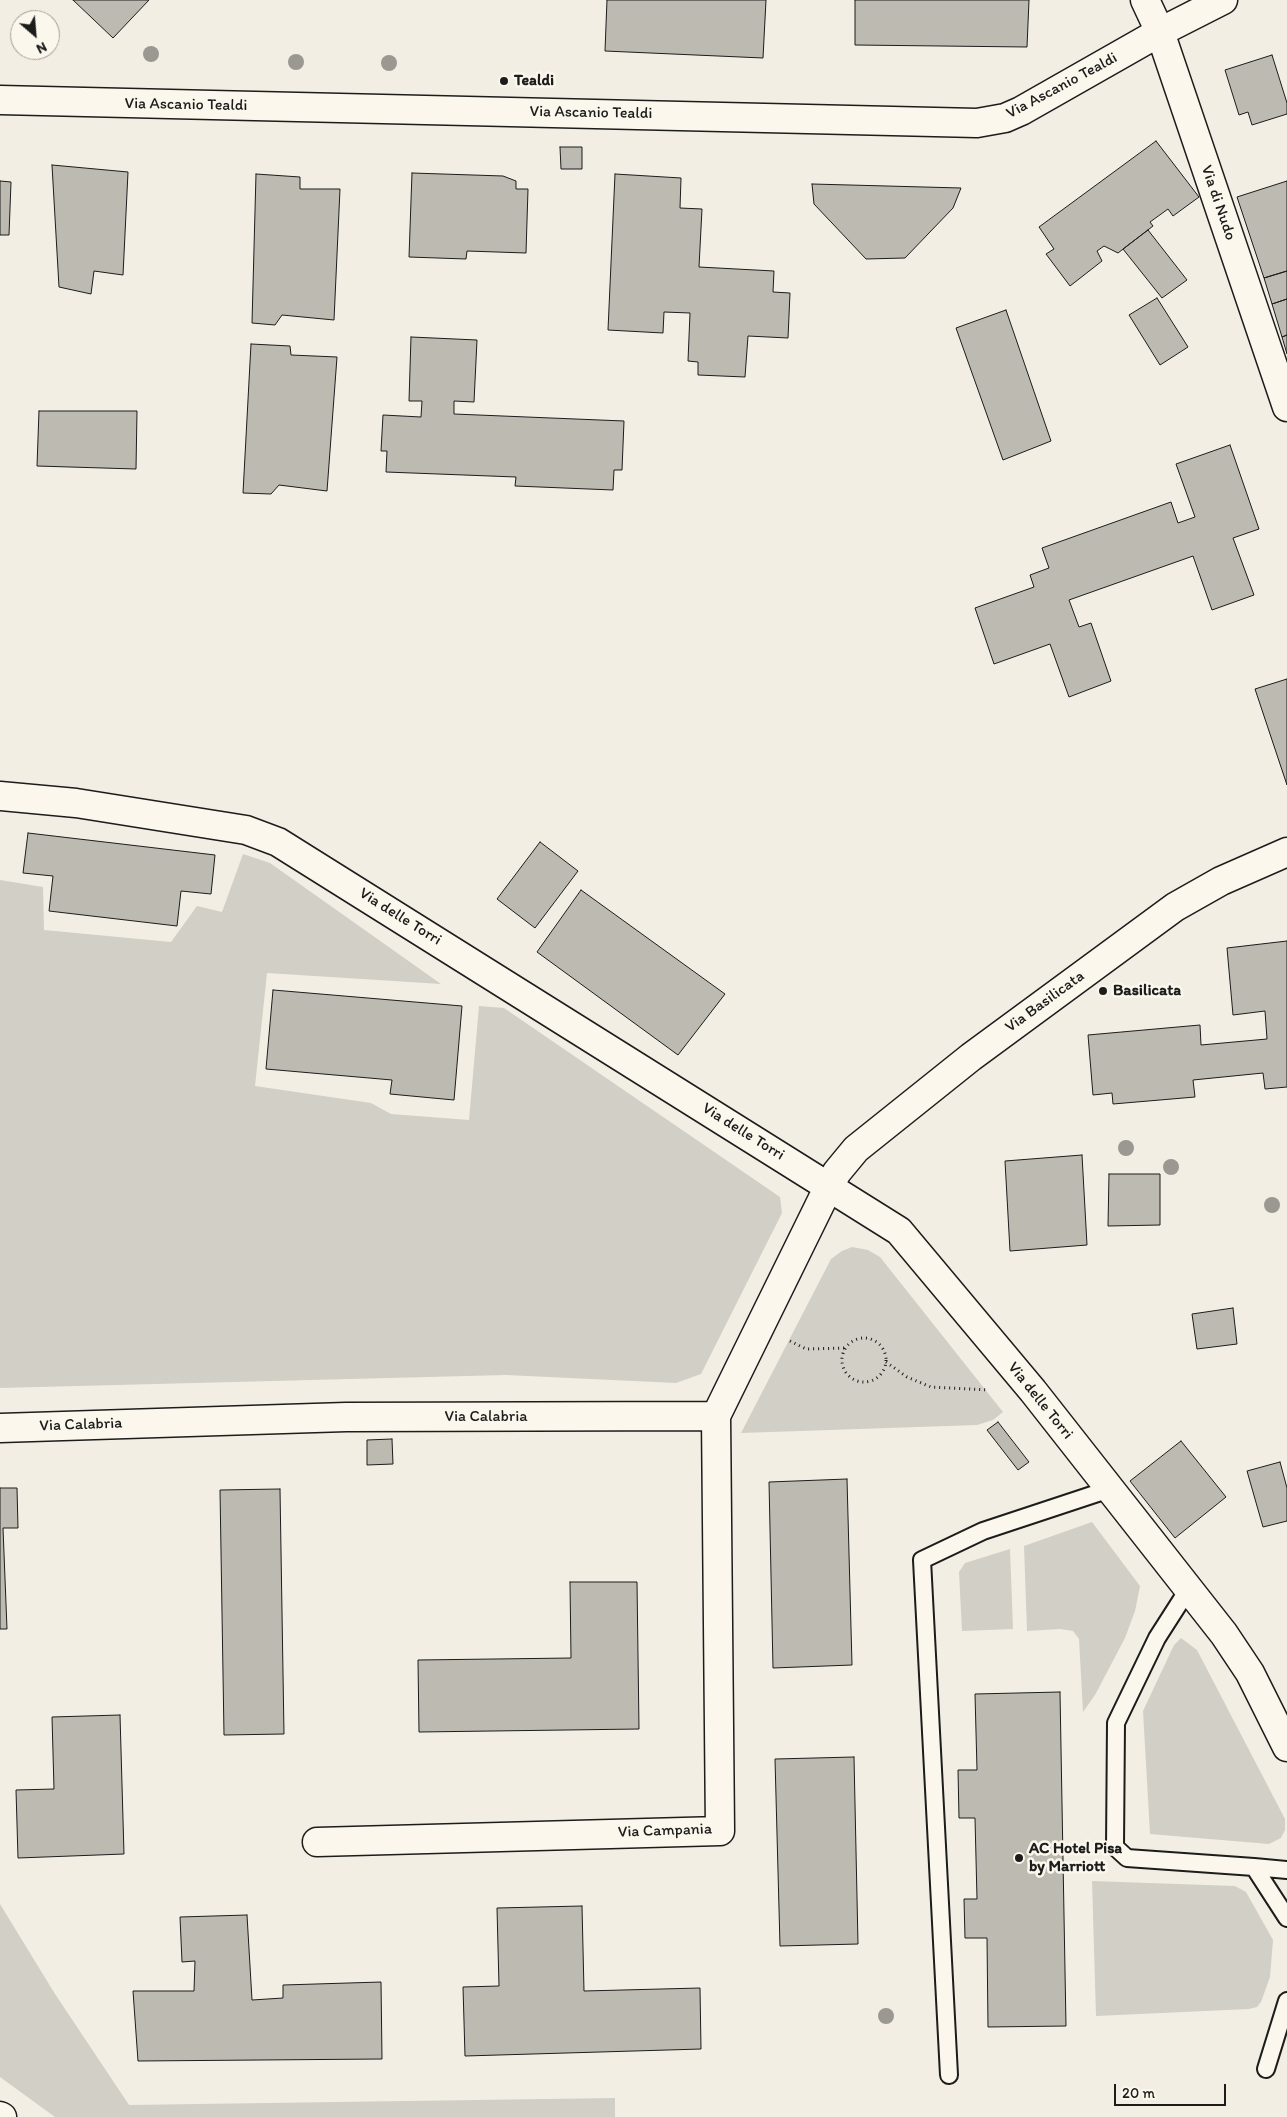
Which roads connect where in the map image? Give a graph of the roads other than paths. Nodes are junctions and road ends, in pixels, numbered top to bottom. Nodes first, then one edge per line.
1 (1145, 0) edge
2 (1223, 0) edge
3 (1160, 32) junction
4 (0, 100) edge
5 (1287, 407) edge
6 (0, 796) edge
7 (1287, 852) edge
8 (829, 1186) junction
9 (716, 1416) junction
10 (0, 1428) edge
11 (1110, 1489) junction
12 (1189, 1588) junction
13 (1287, 1747) edge
14 (317, 1842) dead end
15 (1254, 1867) junction
16 (1287, 1870) edge
17 (1287, 1918) edge
18 (1287, 2001) edge
19 (1266, 2070) dead end
20 (949, 2075) dead end

1 - 3 street, Via di Nudo
2 - 3 street, Via Ascanio Tealdi
3 - 4 street, Via Ascanio Tealdi
3 - 5 street, Via di Nudo
6 - 8 street, Via delle Torri
7 - 8 street, Via Basilicata
8 - 9 street
8 - 11 street, Via delle Torri
9 - 10 street, Via Calabria
9 - 14 street, Via Campania
11 - 12 street, Via delle Torri
11 - 20 lane
12 - 13 street, Via delle Torri
12 - 15 lane
15 - 16 lane
15 - 17 lane
18 - 19 lane

